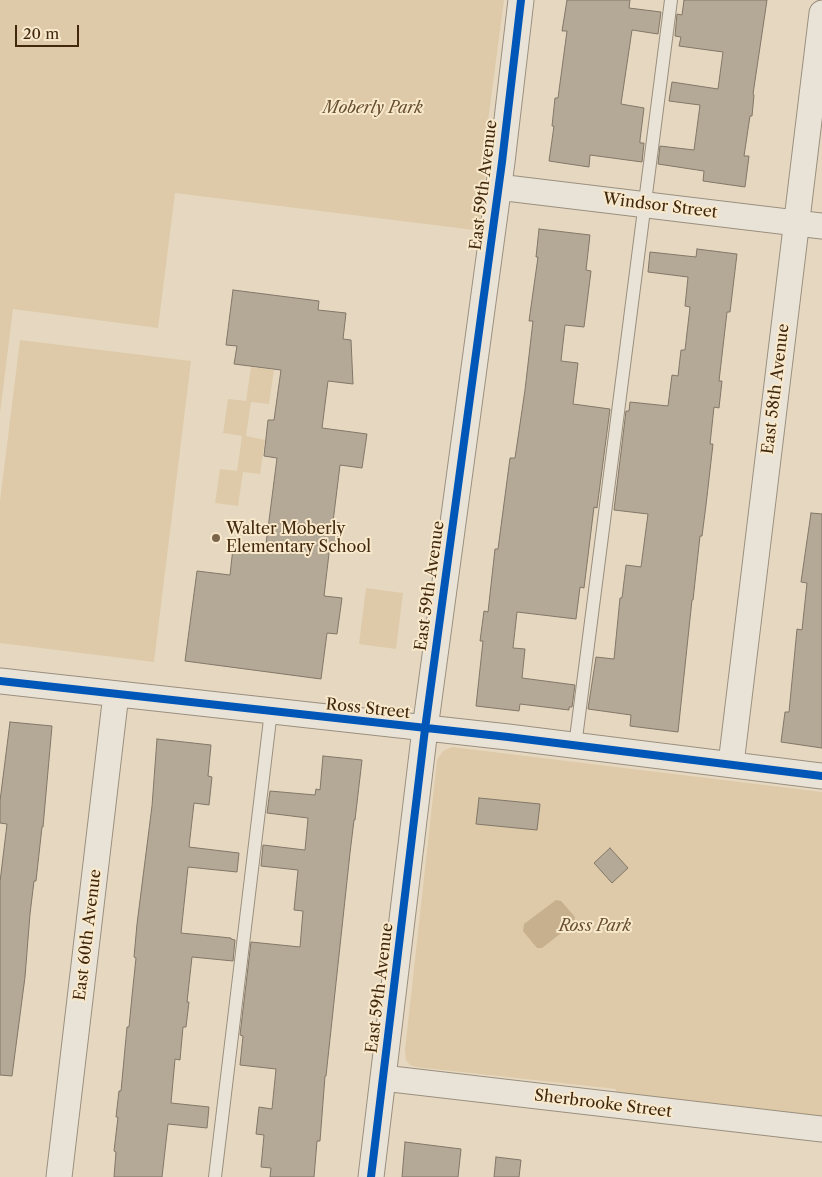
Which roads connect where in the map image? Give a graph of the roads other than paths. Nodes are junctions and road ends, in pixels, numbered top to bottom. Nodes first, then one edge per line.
1 (522, 0) edge
2 (671, 0) edge
3 (822, 14) edge
4 (498, 187) junction
5 (645, 204) junction
6 (796, 222) junction
7 (822, 226) edge
8 (0, 681) edge
9 (116, 694) junction
10 (271, 711) junction
11 (425, 729) junction
12 (575, 746) junction
13 (731, 764) junction
14 (822, 776) edge
15 (383, 1078) junction
16 (822, 1129) edge
17 (59, 1177) edge
18 (215, 1177) edge
19 (370, 1177) edge

1 - 4 street, East 59th Avenue
2 - 5 lane
3 - 6 street, East 58th Avenue
4 - 5 street, Windsor Street
4 - 11 street, East 59th Avenue
5 - 6 street, Windsor Street
5 - 12 lane
6 - 7 street, Windsor Street
6 - 13 street, East 58th Avenue
8 - 9 street, Ross Street
9 - 10 street, Ross Street
9 - 17 street, East 60th Avenue
10 - 11 street, Ross Street
10 - 18 lane
11 - 12 street, Ross Street
11 - 15 street, East 59th Avenue
12 - 13 street, Ross Street
13 - 14 street, Ross Street
15 - 16 street, Sherbrooke Street
15 - 19 street, East 59th Avenue

